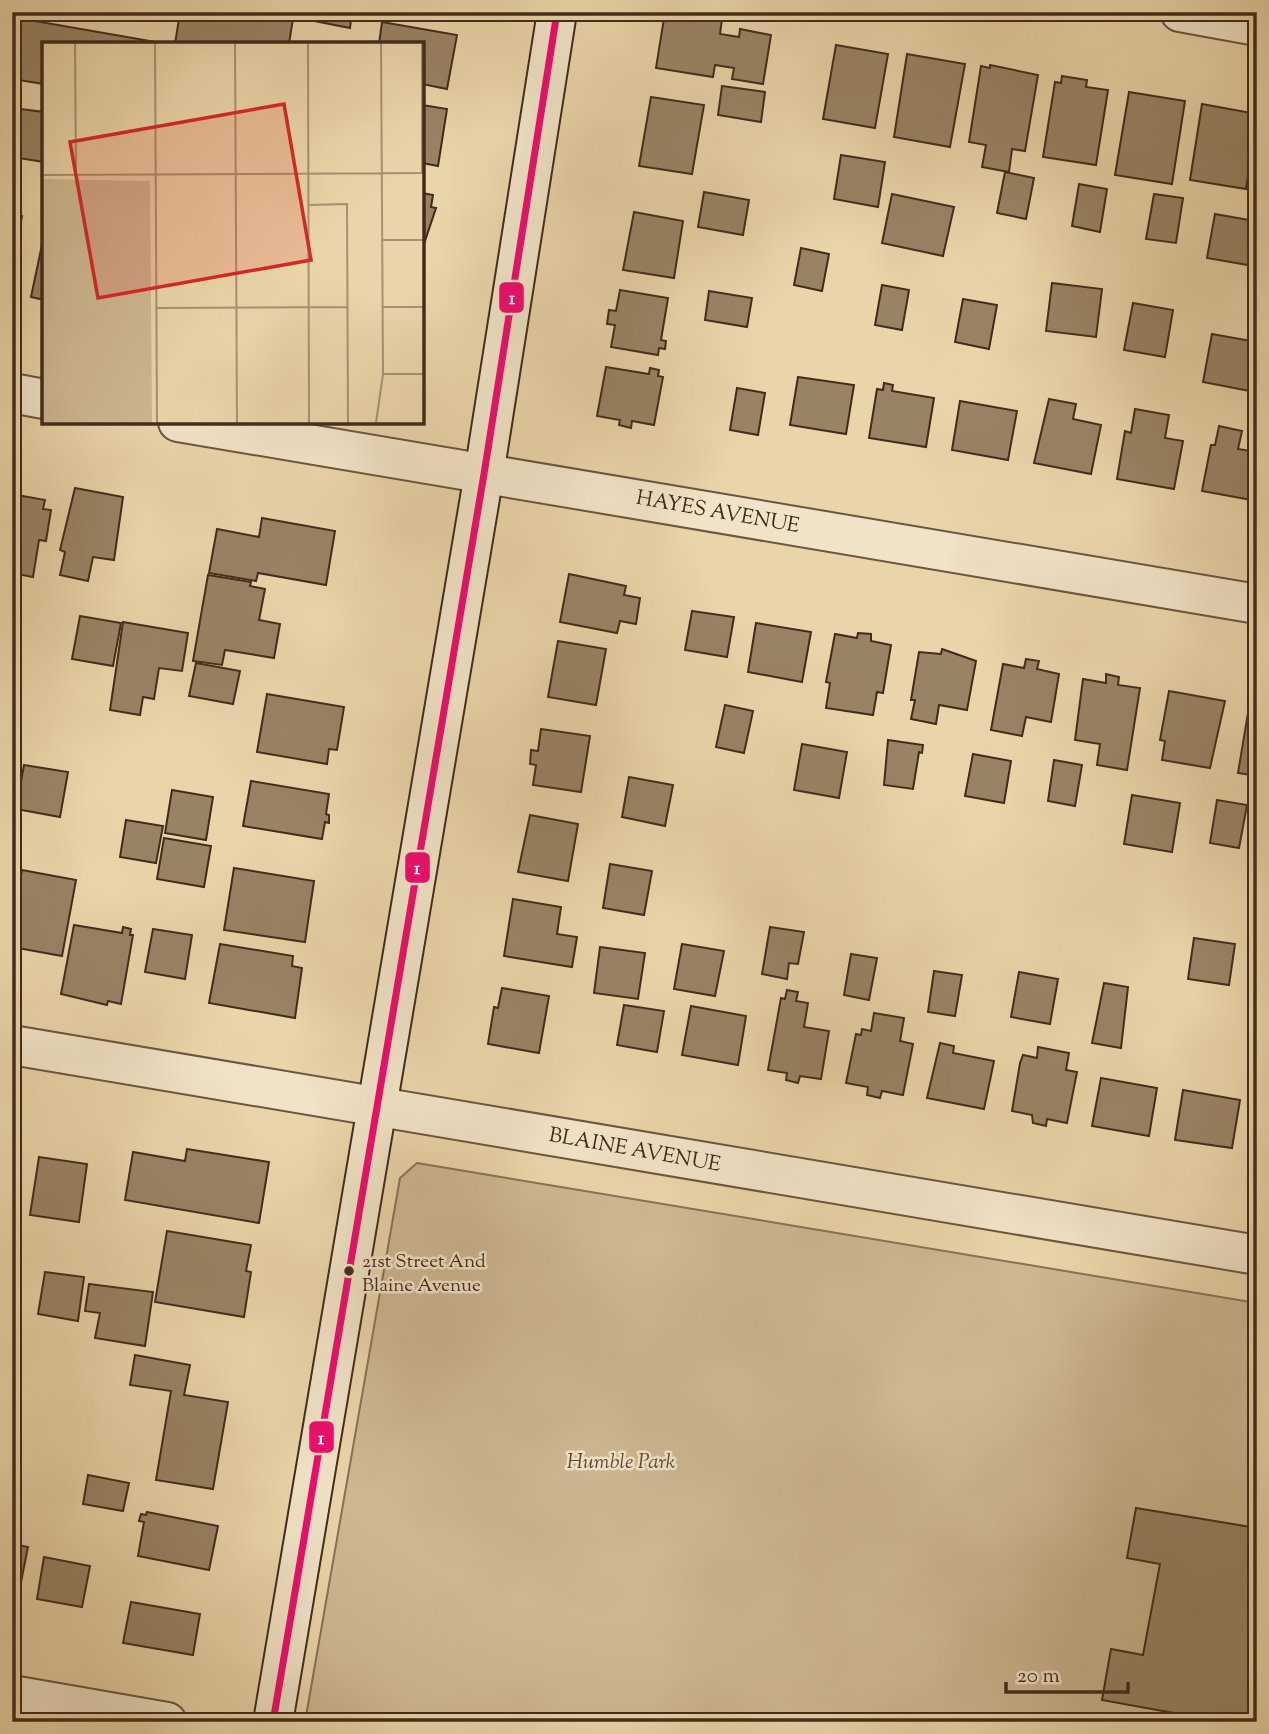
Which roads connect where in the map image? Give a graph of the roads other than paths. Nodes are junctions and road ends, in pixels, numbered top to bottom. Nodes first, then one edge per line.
1 (557, 12) edge
2 (1180, 12) edge
3 (1257, 26) edge
4 (12, 394) edge
5 (42, 399) edge
6 (190, 424) edge
7 (484, 474) junction
8 (1257, 604) edge
9 (12, 1045) edge
10 (376, 1107) junction
11 (1257, 1255) edge
12 (12, 1695) edge
13 (167, 1722) edge
14 (272, 1722) edge

1 - 7 street
2 - 3 street
4 - 5 street
6 - 7 street, HAYES AVENUE
7 - 8 street, HAYES AVENUE
7 - 10 street
9 - 10 street, BLAINE AVENUE
10 - 11 street, BLAINE AVENUE
10 - 14 street
12 - 13 street

